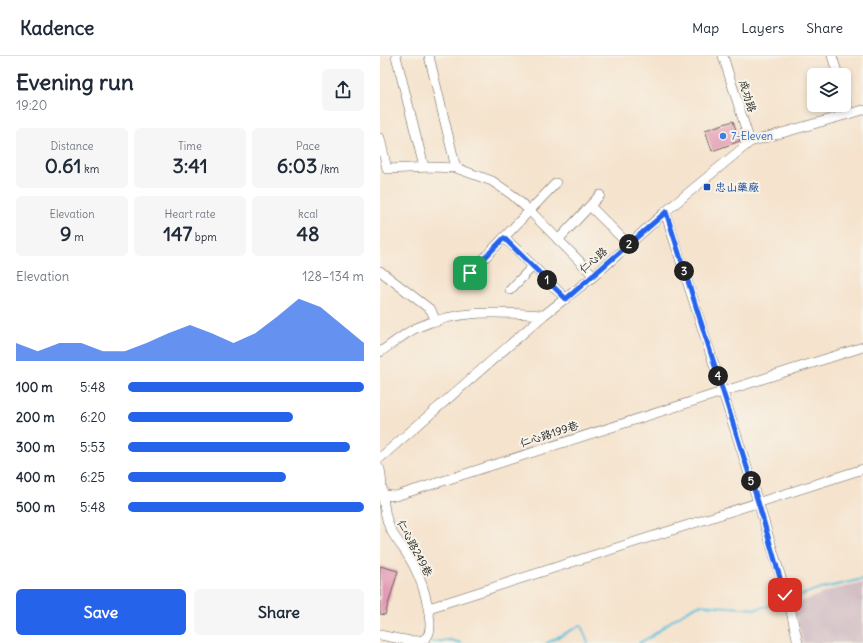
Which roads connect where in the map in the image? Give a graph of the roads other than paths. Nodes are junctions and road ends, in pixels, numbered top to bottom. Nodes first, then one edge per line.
1 (396, 56) edge
2 (429, 56) edge
3 (723, 56) edge
4 (832, 56) edge
5 (836, 68) edge
6 (863, 110) edge
7 (849, 114) joint
8 (380, 138) edge
9 (750, 142) junction
10 (424, 167) junction
11 (456, 168) junction
12 (556, 183) dead end
13 (600, 196) dead end
14 (590, 206) junction
15 (530, 211) junction
16 (666, 212) junction
17 (504, 238) junction
18 (558, 240) junction
19 (628, 245) junction
20 (533, 266) junction
21 (380, 271) edge
22 (470, 273) dead end
23 (594, 276) junction
24 (510, 290) dead end
25 (566, 299) junction
26 (544, 315) junction
27 (436, 322) junction
28 (863, 347) edge
29 (380, 352) edge
30 (722, 391) junction
31 (380, 458) edge
32 (380, 469) edge
33 (863, 469) edge
34 (383, 495) junction
35 (758, 502) junction
36 (429, 608) junction
37 (380, 635) edge
38 (429, 640) edge
39 (798, 643) edge

1 - 10 street
2 - 11 street
3 - 9 street, 成功路
4 - 5 street
6 - 7 street, 仁心路
7 - 9 street, 仁心路
8 - 10 street
9 - 16 street, 仁心路
10 - 11 street
11 - 15 street
12 - 15 street
13 - 14 street
14 - 18 street
14 - 19 street
15 - 17 street
15 - 18 street
16 - 19 street, 仁心路
16 - 30 street
17 - 20 street
17 - 22 street
18 - 23 street
19 - 23 street, 仁心路
20 - 24 street
20 - 25 street
21 - 27 street
23 - 25 street, 仁心路
25 - 26 street, 仁心路
26 - 27 street
26 - 31 street, 仁心路
27 - 29 street
28 - 30 street, 仁心路199巷
30 - 34 street, 仁心路199巷
30 - 35 street
32 - 34 street, 仁心路249巷
33 - 35 street
34 - 36 street, 仁心路249巷
35 - 36 street
35 - 39 street
36 - 38 street, 仁心路249巷
37 - 38 street, 仁心路249巷

